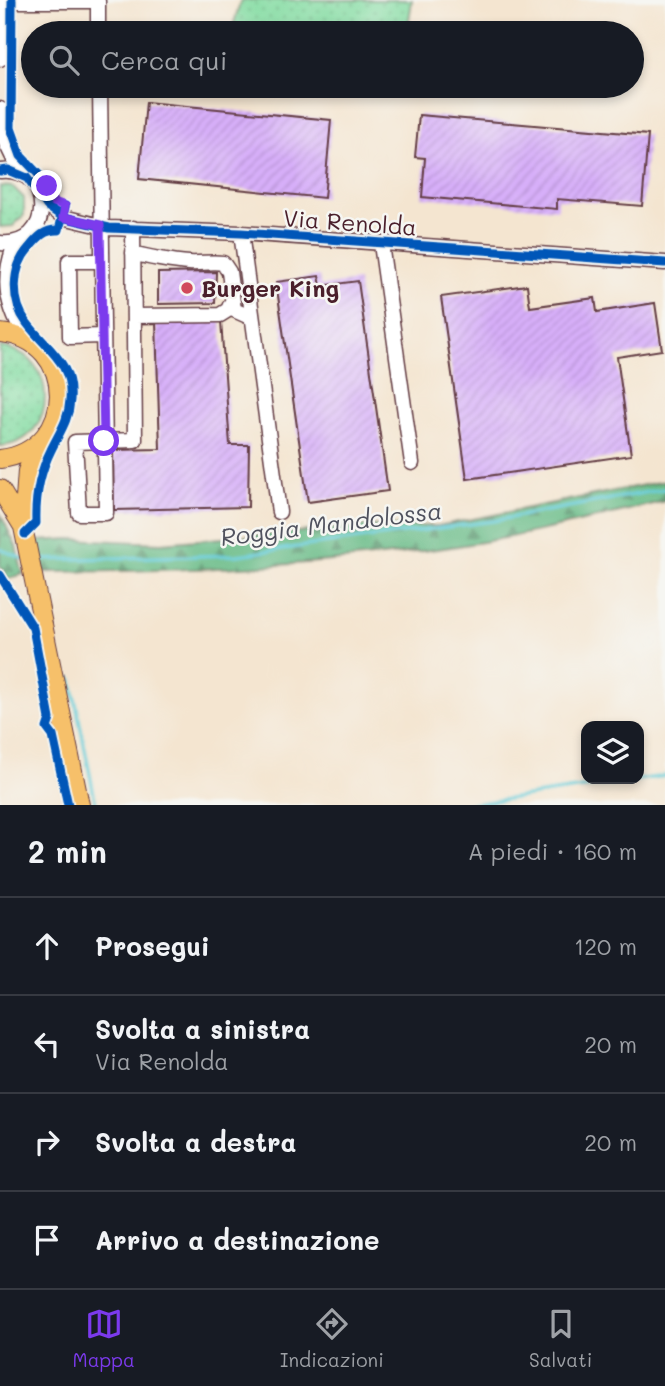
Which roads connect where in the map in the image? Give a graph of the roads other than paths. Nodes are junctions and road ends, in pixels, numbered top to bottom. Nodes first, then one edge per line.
1 (1, 1) edge
2 (99, 21) edge
3 (0, 59) edge
4 (100, 98) edge
5 (0, 110) edge
6 (0, 171) edge
7 (21, 174) junction
8 (40, 198) junction
9 (63, 217) junction
10 (100, 225) junction
11 (36, 227) junction
12 (133, 228) junction
13 (241, 233) junction
14 (16, 242) junction
15 (0, 243) edge
16 (381, 244) junction
17 (133, 253) junction
18 (101, 261) junction
19 (665, 263) edge
20 (231, 303) junction
21 (134, 316) junction
22 (252, 318) junction
23 (0, 333) edge
24 (102, 336) junction
25 (28, 342) junction
26 (104, 441) junction
27 (39, 443) junction
28 (0, 459) edge
29 (412, 463) dead end
30 (0, 489) edge
31 (279, 512) dead end
32 (25, 536) junction
33 (80, 805) edge

1 - 2 street
1 - 3 street
4 - 10 street
5 - 7 street, Via Renolda
6 - 7 street
7 - 8 street, Via Renolda
8 - 9 street, Via Renolda
8 - 11 street
9 - 10 street, Via Renolda
9 - 11 street
10 - 12 street, Via Renolda
10 - 18 street
11 - 14 street
12 - 13 street, Via Renolda
12 - 17 street
13 - 16 street, Via Renolda
13 - 22 street
14 - 15 street
14 - 25 street
16 - 19 street, Via Renolda
16 - 29 street, Via Renolda
17 - 20 street
17 - 21 street
18 - 24 street
18 - 24 street
20 - 21 street
20 - 22 street
21 - 26 street
22 - 31 street
23 - 25 main road
24 - 26 street
25 - 27 main road
26 - 26 street
27 - 28 main road
27 - 32 main road
30 - 32 main road
32 - 33 main road

